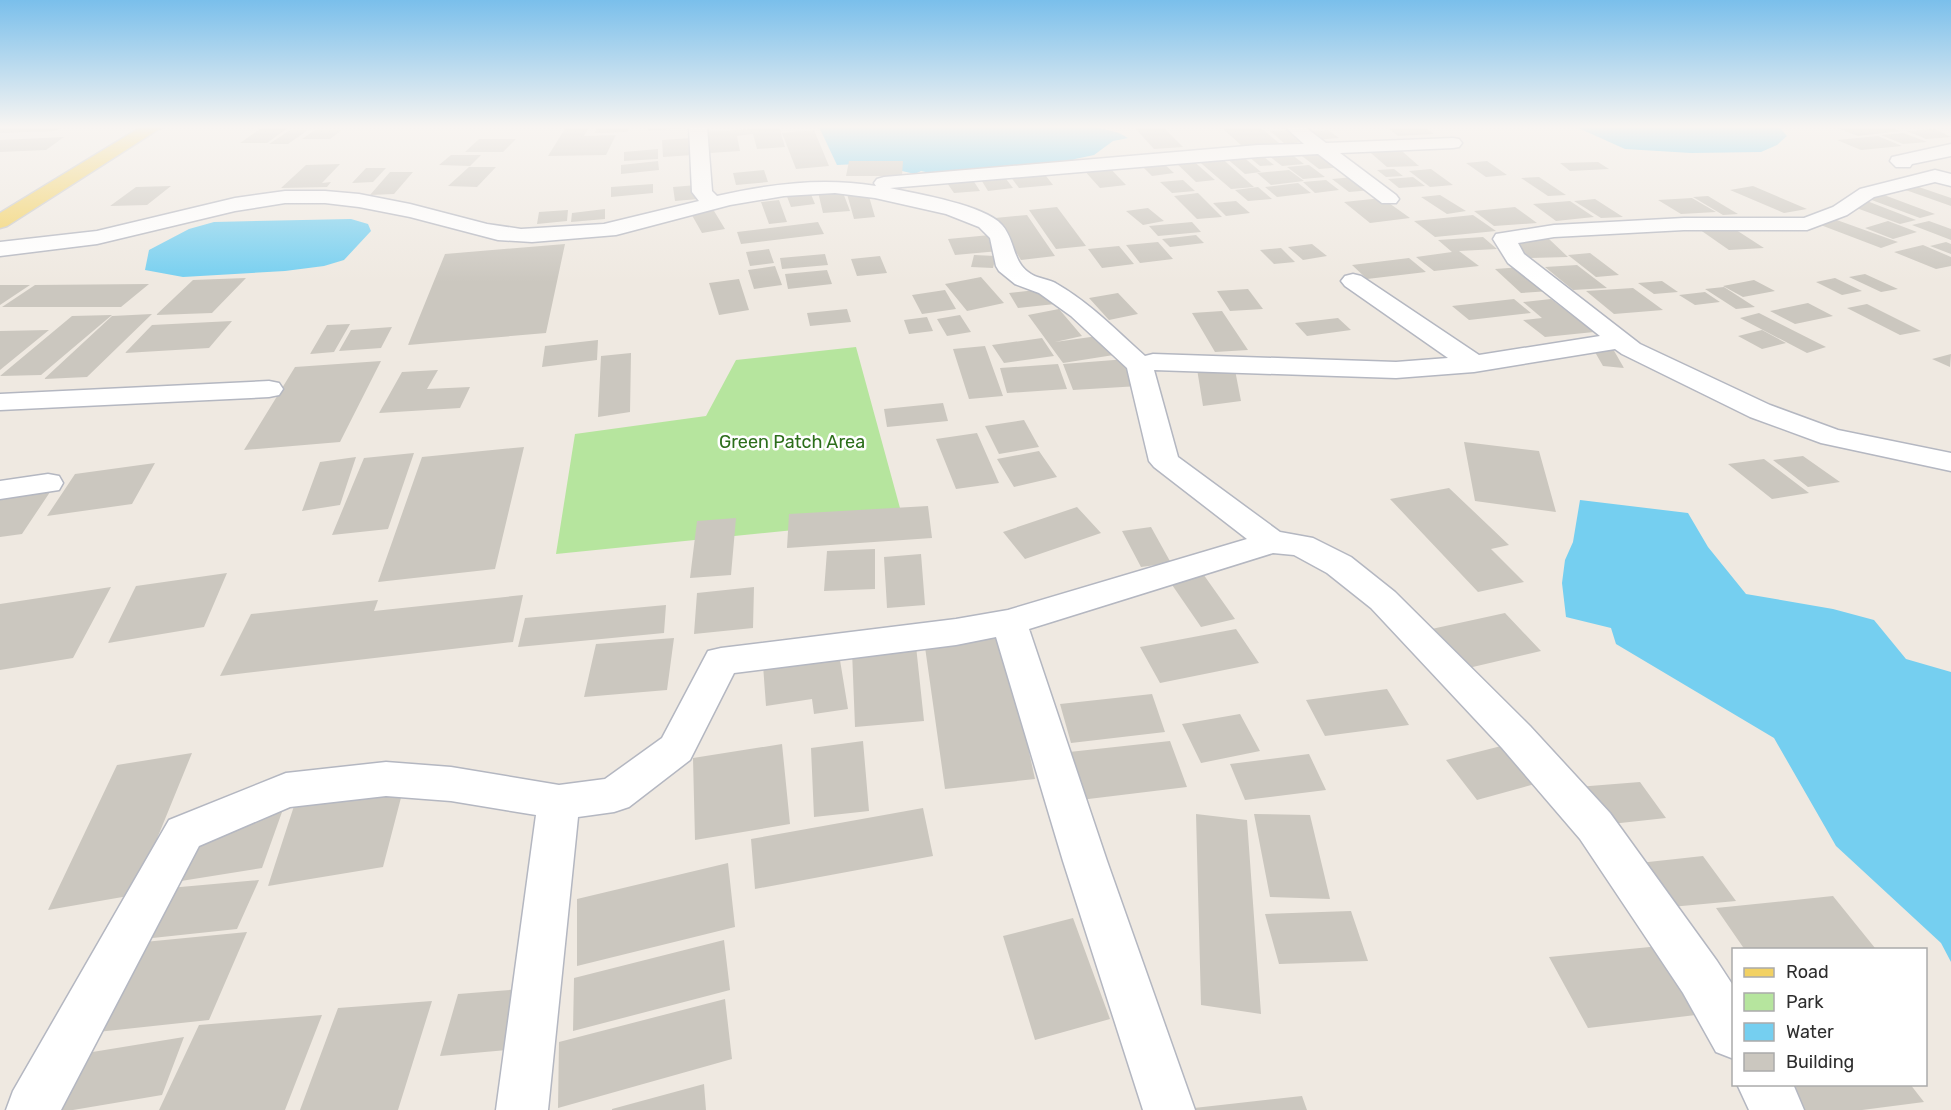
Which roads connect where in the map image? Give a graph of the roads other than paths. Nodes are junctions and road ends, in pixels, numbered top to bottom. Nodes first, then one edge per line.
1 (70, 179) edge
2 (701, 179) edge
3 (943, 179) edge
4 (1363, 179) edge
5 (1939, 179) edge
6 (834, 187) junction
7 (1389, 199) dead end
8 (713, 204) junction
9 (0, 222) edge
10 (0, 249) edge
11 (1353, 281) dead end
12 (1621, 340) junction
13 (1474, 364) junction
14 (1140, 365) junction
15 (269, 389) dead end
16 (0, 402) edge
17 (1951, 462) edge
18 (48, 483) dead end
19 (0, 490) edge
20 (1272, 542) junction
21 (1009, 622) junction
22 (559, 802) junction
23 (1732, 1031) edge
24 (1764, 1086) edge
25 (32, 1110) edge
26 (522, 1110) edge
27 (1169, 1110) edge
28 (1778, 1110) edge

1 - 9 main road
2 - 8 street
3 - 6 street
4 - 7 street
5 - 12 street
6 - 8 street
6 - 14 street
8 - 10 street
11 - 13 street
12 - 13 street
12 - 17 street
13 - 14 street
14 - 20 street
15 - 16 street
18 - 19 street
20 - 21 street
20 - 23 street
21 - 22 street
21 - 27 street
22 - 25 street
22 - 26 street
24 - 28 street

